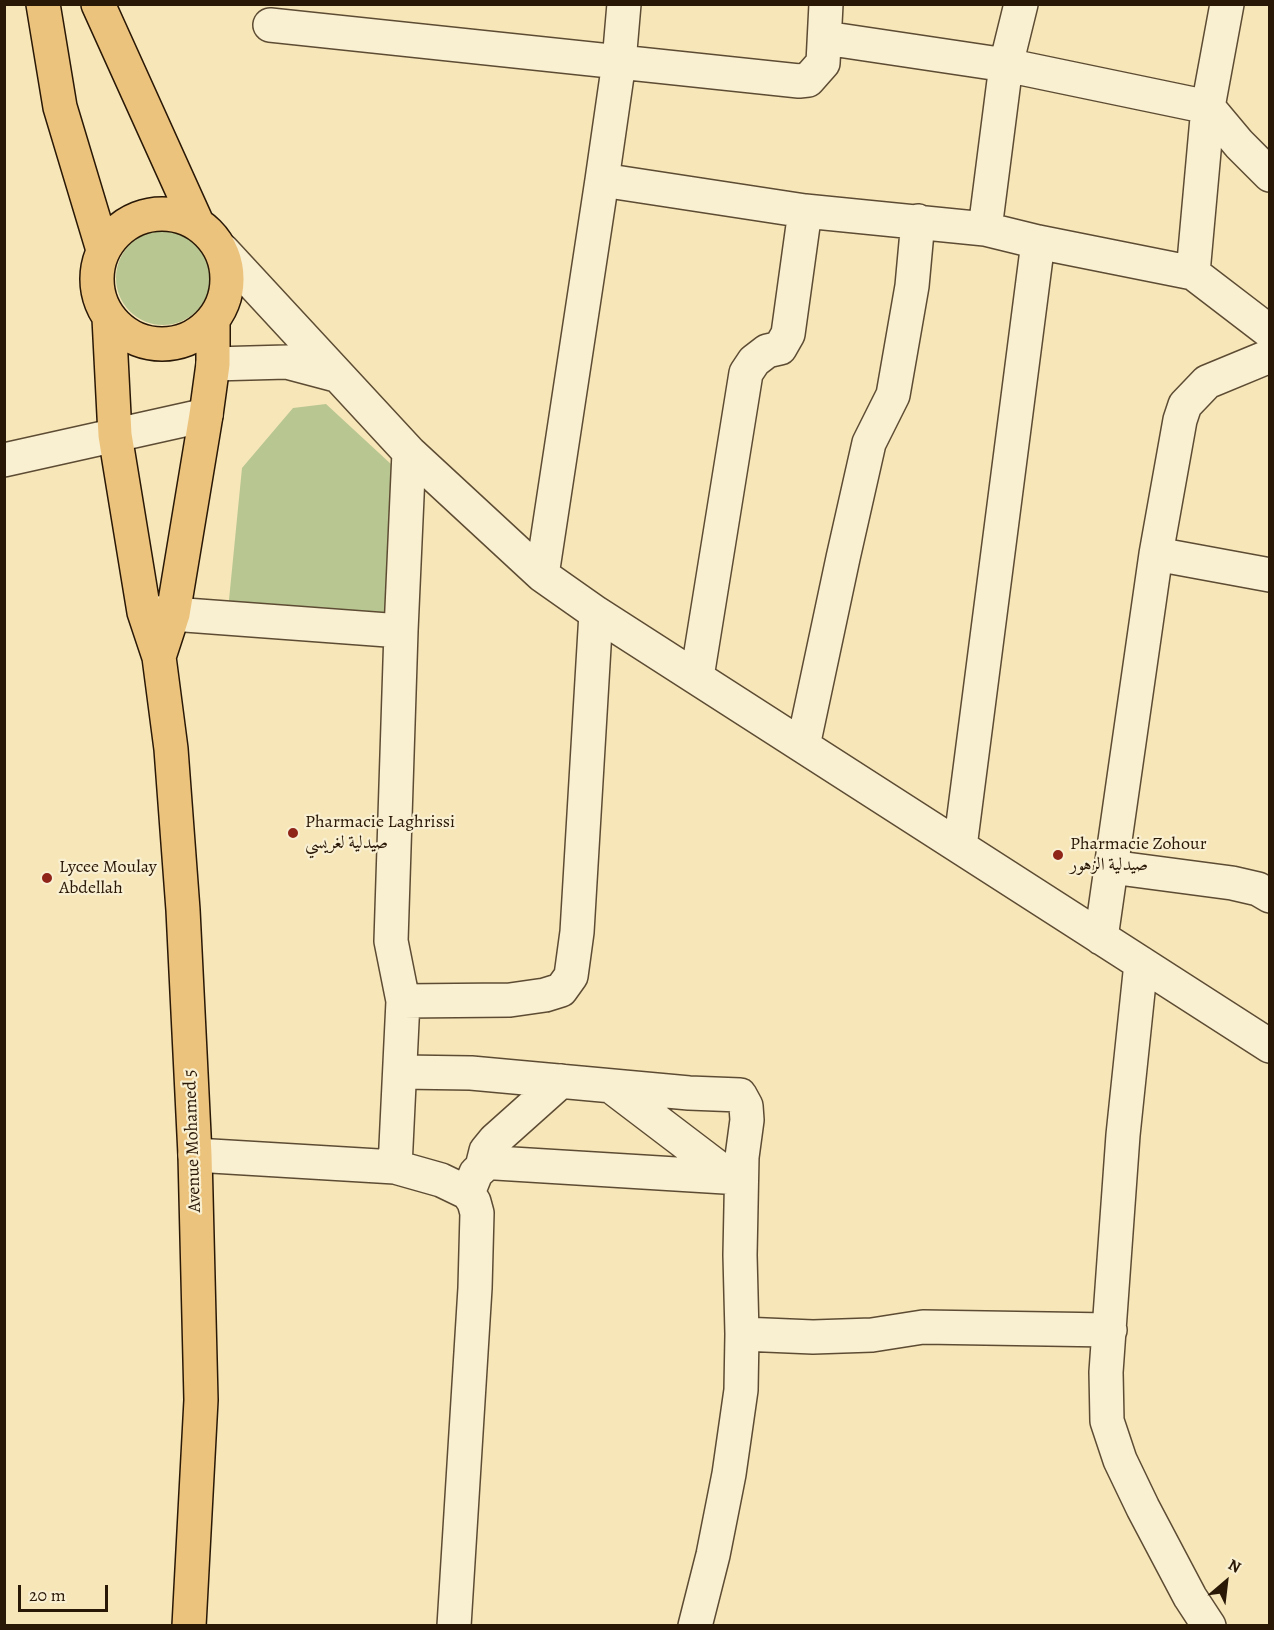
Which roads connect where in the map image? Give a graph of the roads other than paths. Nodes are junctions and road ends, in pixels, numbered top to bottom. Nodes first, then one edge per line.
1 (43, 4) edge
2 (98, 4) edge
3 (624, 4) edge
4 (826, 4) edge
5 (1021, 4) edge
6 (1227, 4) edge
7 (270, 25) dead end
8 (825, 38) junction
9 (619, 62) junction
10 (1006, 65) junction
11 (1208, 107) junction
12 (1269, 175) edge
13 (602, 180) junction
14 (805, 211) junction
15 (918, 221) junction
16 (197, 223) junction
17 (985, 229) junction
18 (1038, 242) junction
19 (103, 250) junction
20 (222, 250) junction
21 (1193, 273) junction
22 (109, 318) junction
23 (213, 321) junction
24 (1269, 332) edge
25 (1269, 356) edge
26 (213, 363) junction
27 (336, 375) junction
28 (206, 415) junction
29 (115, 435) junction
30 (409, 452) junction
31 (4, 460) edge
32 (1156, 554) junction
33 (542, 575) junction
34 (1269, 575) edge
35 (159, 613) junction
36 (596, 613) junction
37 (401, 631) junction
38 (697, 677) junction
39 (803, 746) junction
40 (960, 847) junction
41 (1111, 867) junction
42 (1269, 896) edge
43 (1101, 938) junction
44 (1141, 963) junction
45 (403, 1001) junction
46 (1269, 1046) edge
47 (400, 1072) junction
48 (561, 1081) junction
49 (612, 1087) junction
50 (195, 1155) junction
51 (395, 1167) junction
52 (735, 1177) junction
53 (475, 1180) junction
54 (1110, 1330) junction
55 (742, 1334) junction
56 (189, 1626) edge
57 (454, 1626) edge
58 (695, 1626) edge
59 (1209, 1626) edge

1 - 19 main road
2 - 16 main road
3 - 9 street
4 - 8 street
5 - 10 street
6 - 11 street
7 - 9 street
8 - 9 street
8 - 10 street
9 - 13 street
10 - 11 street
10 - 17 street
11 - 12 street
11 - 21 street
13 - 14 street
13 - 33 street
14 - 15 street
14 - 38 street
15 - 17 street
15 - 39 street
16 - 19 main road
16 - 20 main road
17 - 18 street
18 - 21 street
18 - 40 street
19 - 22 main road
20 - 23 main road
20 - 27 street
21 - 24 street
22 - 23 main road
22 - 29 main road, Avenue Mohamed 5
23 - 26 main road
25 - 32 street
26 - 27 street
26 - 28 main road
27 - 30 street
28 - 29 street
28 - 35 main road
29 - 31 street
29 - 35 main road, Avenue Mohamed 5
30 - 33 street
30 - 37 street
32 - 34 street
32 - 41 street
33 - 36 street
35 - 37 street
35 - 50 main road, Avenue Mohamed 5
36 - 38 street
36 - 45 street
37 - 45 street
38 - 39 street
39 - 40 street
40 - 43 street
41 - 42 street
41 - 43 street
43 - 44 street
44 - 46 street
44 - 54 street
45 - 47 street
47 - 48 street
47 - 51 street
48 - 49 street
48 - 53 street
49 - 52 street
49 - 52 street
50 - 51 street
50 - 56 main road, Avenue Mohamed 5
51 - 53 street
52 - 53 street
52 - 55 street
53 - 57 street
54 - 55 street
54 - 59 street
55 - 58 street

